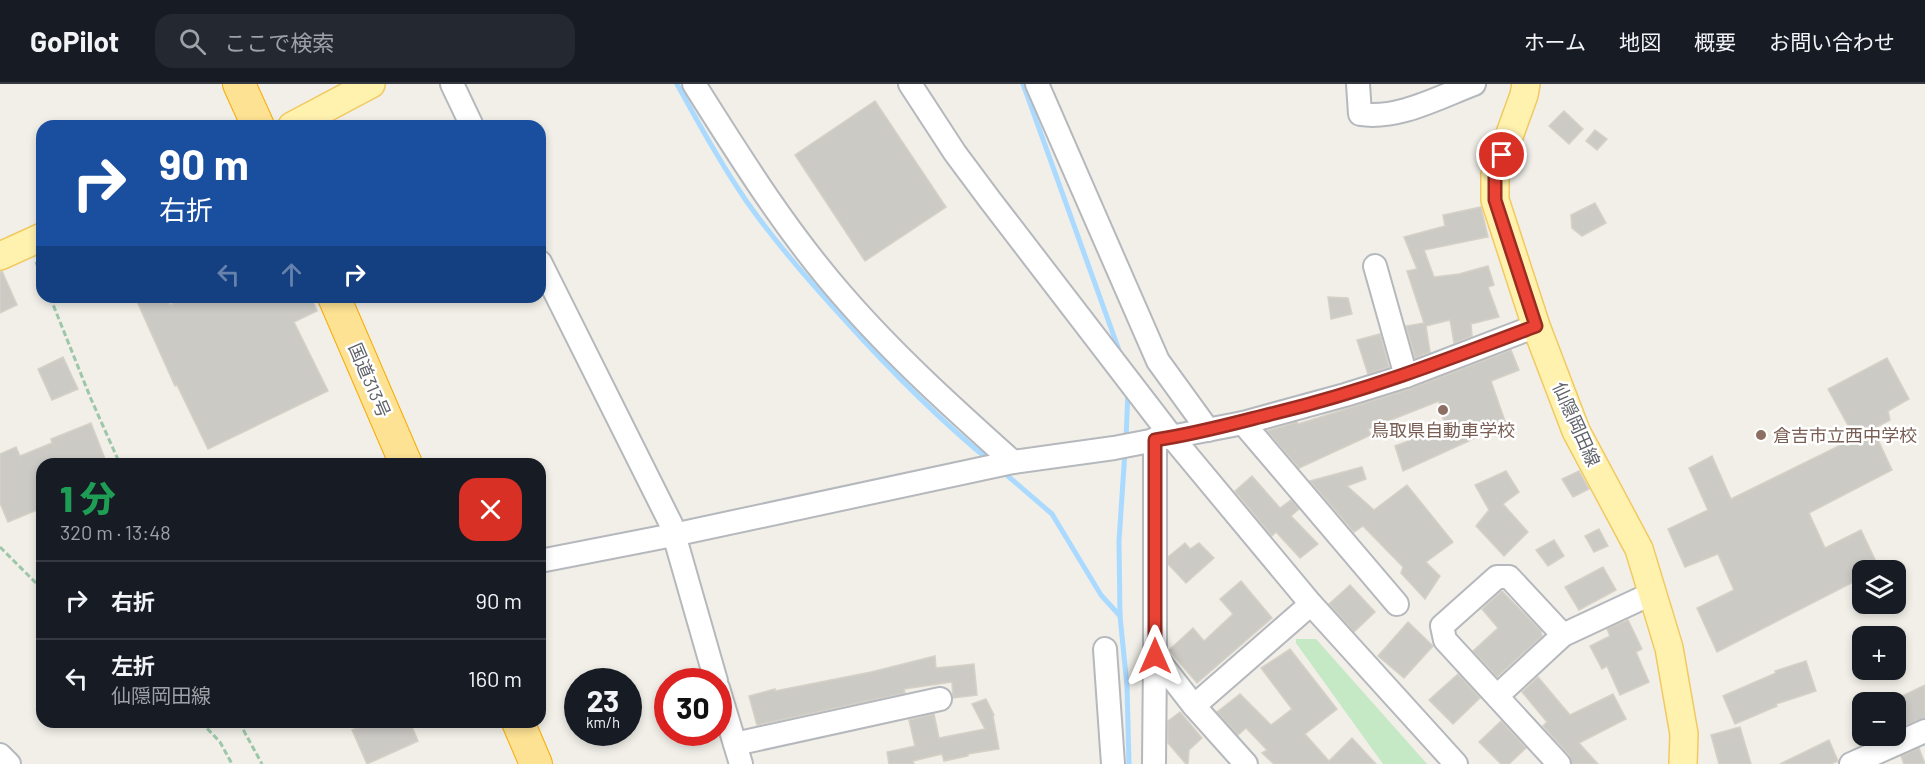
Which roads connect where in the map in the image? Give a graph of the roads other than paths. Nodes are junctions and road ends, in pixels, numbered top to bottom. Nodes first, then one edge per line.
1 (239, 84) edge
2 (371, 84) edge
3 (452, 84) edge
4 (694, 84) edge
5 (910, 84) edge
6 (1037, 84) edge
7 (1358, 84) edge
8 (1474, 84) edge
9 (1526, 84) edge
10 (255, 120) edge
11 (303, 120) edge
12 (469, 120) edge
13 (36, 240) edge
14 (0, 256) edge
15 (1376, 266) dead end
16 (546, 274) edge
17 (337, 303) edge
18 (1536, 326) junction
19 (1406, 376) junction
20 (1243, 423) junction
21 (1208, 430) junction
22 (1154, 440) junction
23 (403, 458) edge
24 (1008, 463) junction
25 (673, 535) junction
26 (546, 560) edge
27 (1653, 593) junction
28 (1311, 604) junction
29 (1398, 604) dead end
30 (1563, 635) junction
31 (1105, 649) dead end
32 (1155, 656) junction
33 (712, 668) edge
34 (1497, 696) junction
35 (940, 699) dead end
36 (1194, 706) junction
37 (521, 728) edge
38 (1925, 732) edge
39 (732, 734) edge
40 (738, 754) edge
41 (0, 755) edge
42 (9, 764) edge
43 (536, 764) edge
44 (1113, 764) edge
45 (1154, 764) edge
46 (1246, 764) edge
47 (1456, 764) edge
48 (1559, 764) edge
49 (1683, 764) edge
50 (1851, 764) edge

1 - 10 highway
2 - 11 main road
3 - 12 street
4 - 24 street
5 - 22 street
6 - 21 street
7 - 8 street
9 - 18 main road, 仙隠岡田線
13 - 14 main road
15 - 19 street
16 - 25 street
17 - 23 highway, 国道313号
18 - 19 street
18 - 27 main road, 仙隠岡田線
19 - 20 street
20 - 21 street
20 - 29 street
21 - 22 street
22 - 24 street
22 - 28 street
22 - 32 street
24 - 25 street
25 - 26 street
25 - 33 street
27 - 30 street
27 - 49 main road, 仙隠岡田線
28 - 36 street
28 - 47 street
30 - 34 street
30 - 34 street
31 - 44 street
32 - 36 street
32 - 45 street
34 - 48 street
35 - 40 street
36 - 46 street
37 - 43 highway
38 - 50 street
39 - 40 street
41 - 42 street

